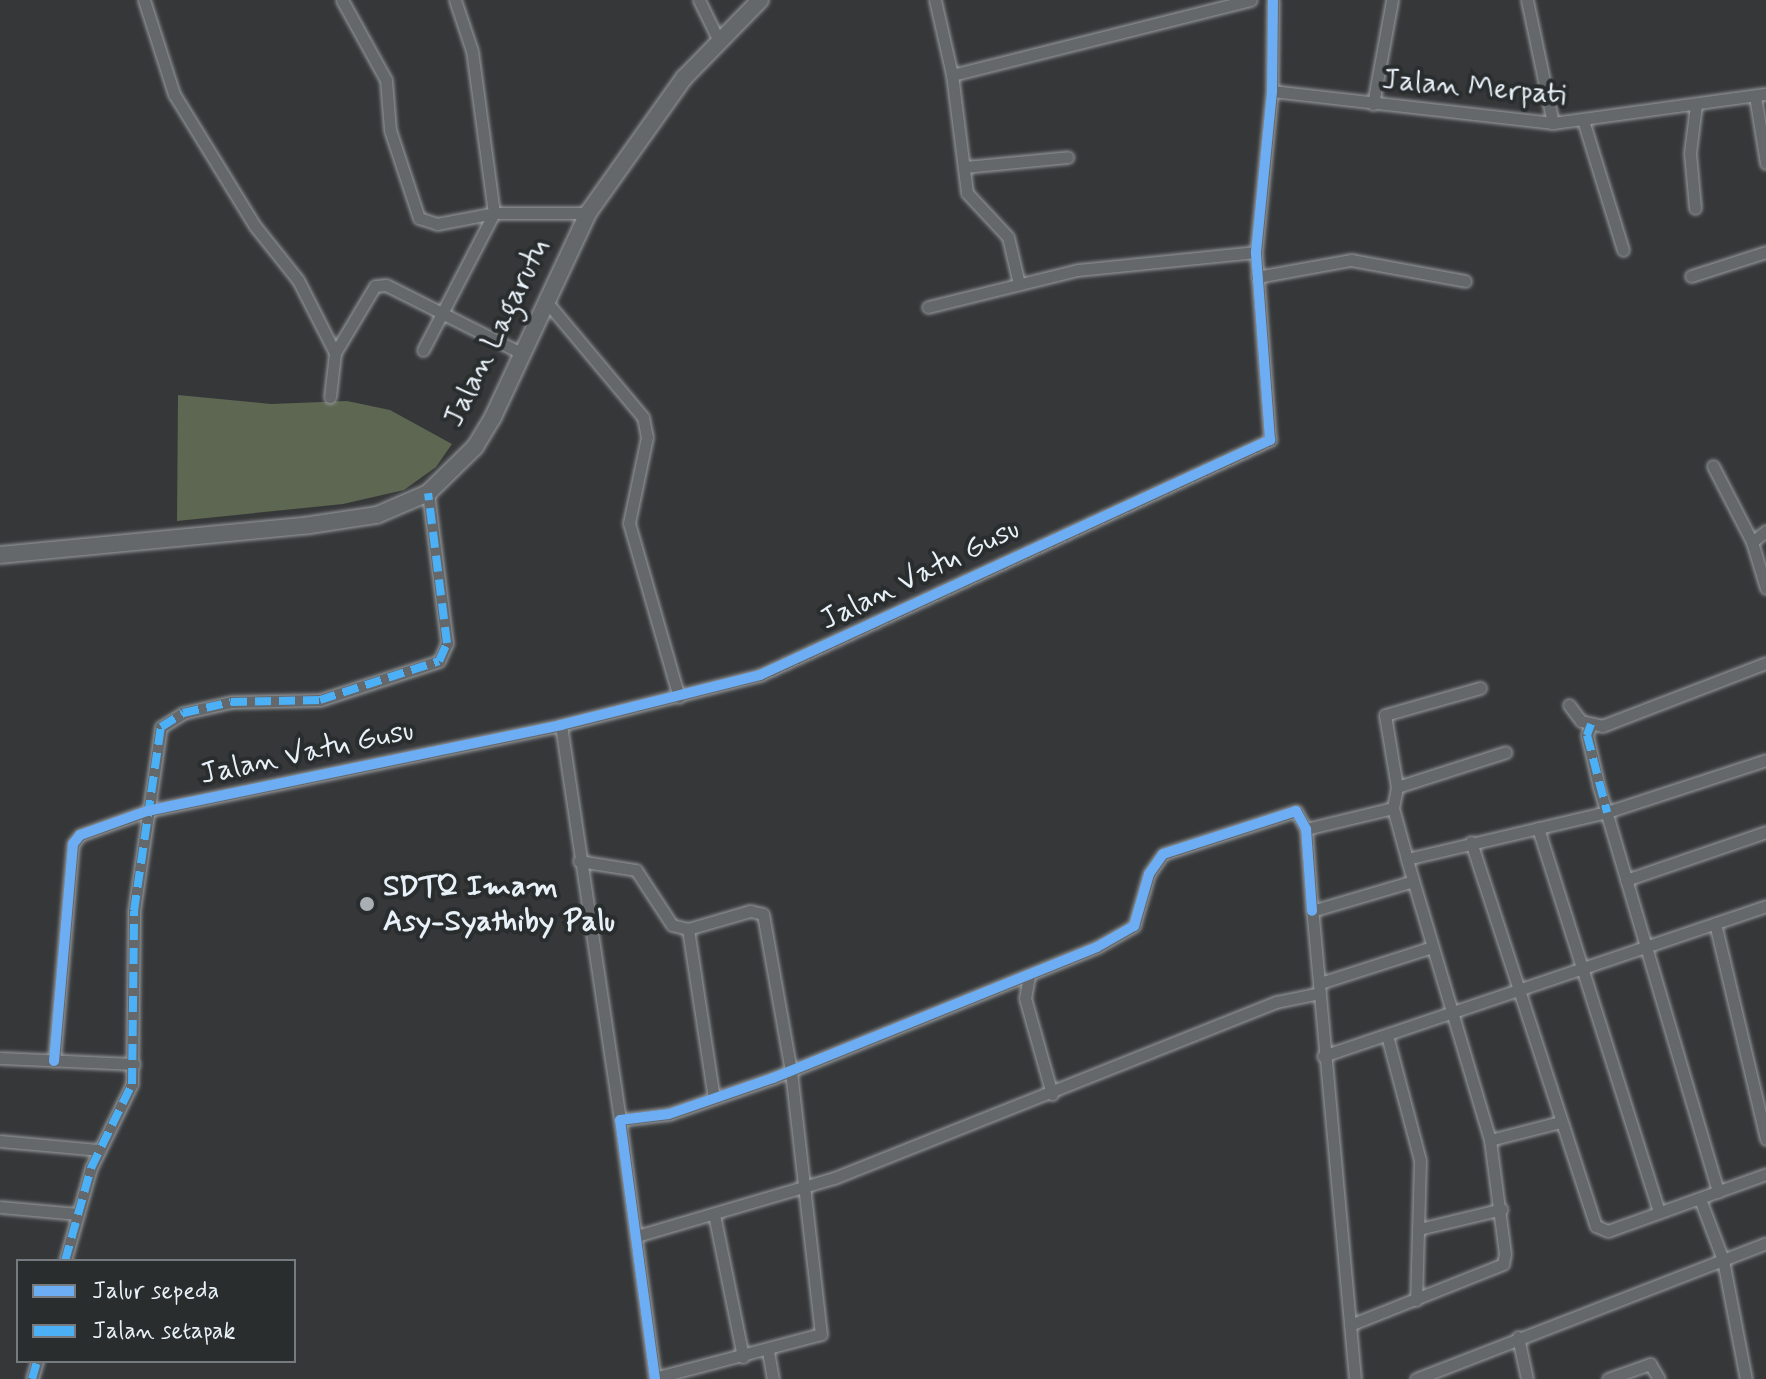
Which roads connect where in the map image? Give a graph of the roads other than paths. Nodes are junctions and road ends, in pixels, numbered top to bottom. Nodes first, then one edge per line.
1 (144, 0) edge
2 (342, 0) edge
3 (455, 0) edge
4 (699, 0) edge
5 (760, 0) edge
6 (935, 0) edge
7 (1251, 0) edge
8 (1273, 0) edge
9 (1392, 0) edge
10 (1527, 0) edge
11 (719, 41) junction
12 (952, 75) junction
13 (1272, 91) junction
14 (1760, 95) edge
15 (1373, 104) junction
16 (1696, 105) junction
17 (1583, 120) junction
18 (1553, 123) junction
19 (1068, 157) dead end
20 (1766, 163) edge
21 (965, 167) junction
22 (1695, 208) dead end
23 (494, 213) junction
24 (588, 213) junction
25 (1623, 250) dead end
26 (1256, 252) junction
27 (1766, 252) edge
28 (1691, 276) dead end
29 (1257, 277) junction
30 (1465, 281) dead end
31 (1019, 284) junction
32 (545, 300) junction
33 (928, 307) dead end
34 (443, 314) junction
35 (423, 350) dead end
36 (335, 353) junction
37 (521, 353) junction
38 (330, 397) dead end
39 (1713, 466) dead end
40 (428, 493) junction
41 (1766, 531) edge
42 (1752, 542) junction
43 (0, 555) edge
44 (1766, 588) edge
45 (1766, 663) edge
46 (1480, 688) dead end
47 (679, 697) junction
48 (1569, 705) dead end
49 (1591, 724) junction
50 (561, 725) junction
51 (1506, 752) dead end
52 (1766, 760) edge
53 (1397, 787) junction
54 (1393, 808) junction
55 (147, 811) junction
56 (1607, 812) junction
57 (1538, 828) junction
58 (1306, 829) junction
59 (1766, 832) edge
60 (1471, 842) junction
61 (1407, 859) junction
62 (579, 861) junction
63 (1626, 880) junction
64 (1410, 882) junction
65 (1766, 906) edge
66 (1312, 911) junction
67 (1715, 923) junction
68 (688, 929) junction
69 (1649, 945) junction
70 (1432, 947) junction
71 (1582, 969) junction
72 (1029, 976) junction
73 (1320, 988) junction
74 (1518, 993) junction
75 (1454, 1016) junction
76 (1388, 1039) junction
77 (1323, 1056) junction
78 (0, 1058) edge
79 (54, 1061) junction
80 (134, 1064) junction
81 (791, 1071) junction
82 (1052, 1094) junction
83 (714, 1098) junction
84 (620, 1120) junction
85 (1560, 1122) junction
86 (1766, 1139) edge
87 (1490, 1140) junction
88 (0, 1141) edge
89 (98, 1150) junction
90 (1766, 1174) edge
91 (807, 1187) junction
92 (1718, 1192) junction
93 (1700, 1199) junction
94 (0, 1207) edge
95 (1502, 1209) junction
96 (1659, 1211) junction
97 (78, 1214) junction
98 (714, 1214) junction
99 (1419, 1229) junction
100 (637, 1236) junction
101 (1766, 1243) edge
102 (66, 1259) edge
103 (1723, 1260) junction
104 (1416, 1300) junction
105 (1350, 1325) junction
106 (1518, 1337) junction
107 (768, 1351) junction
108 (743, 1357) junction
109 (691, 1374) edge
110 (655, 1379) edge
111 (773, 1379) edge
112 (1355, 1379) edge
113 (1416, 1379) edge
114 (1527, 1379) edge
115 (1608, 1379) edge
116 (1659, 1379) edge
117 (1746, 1379) edge

1 - 36 street
2 - 23 street
3 - 23 street
4 - 11 street
5 - 11 street, Jalan Lagarutu
6 - 12 street
7 - 12 street
8 - 13 street, Jalan Vatu Gusu
9 - 15 street
10 - 18 street
11 - 24 street, Jalan Lagarutu
12 - 21 street
13 - 15 street, Jalan Merpati
13 - 26 street, Jalan Vatu Gusu
14 - 16 street, Jalan Merpati
14 - 20 street
15 - 18 street, Jalan Merpati
16 - 17 street, Jalan Merpati
16 - 22 street
17 - 18 street, Jalan Merpati
17 - 25 street
19 - 21 street
21 - 31 street
23 - 24 street
23 - 34 street
24 - 32 street, Jalan Lagarutu
26 - 29 street, Jalan Vatu Gusu
26 - 31 street
27 - 28 street
29 - 30 street
29 - 47 street, Jalan Vatu Gusu
31 - 33 street
32 - 37 street, Jalan Lagarutu
32 - 47 street
34 - 35 street
34 - 36 street
34 - 37 street
36 - 38 street
37 - 40 street, Jalan Lagarutu
39 - 42 street
40 - 43 street, Jalan Lagarutu
40 - 55 street
41 - 42 street
42 - 44 street
45 - 49 street
46 - 53 street
47 - 50 street, Jalan Vatu Gusu
48 - 49 street
49 - 56 street
50 - 55 street, Jalan Vatu Gusu
50 - 62 street
51 - 53 street
52 - 56 street
53 - 54 street
54 - 58 street
54 - 61 street
55 - 79 street, Jalan Vatu Gusu
55 - 80 street
56 - 57 street
56 - 63 street
57 - 60 street
57 - 71 street
58 - 66 street
58 - 72 street
59 - 63 street
60 - 61 street
60 - 74 street
61 - 64 street
62 - 68 street
62 - 84 street
63 - 69 street
64 - 66 street
64 - 70 street
65 - 67 street
66 - 73 street
67 - 69 street
67 - 86 street
68 - 81 street
68 - 83 street
69 - 71 street
69 - 92 street
70 - 73 street
70 - 75 street
71 - 74 street
71 - 96 street
72 - 81 street
72 - 82 street
73 - 77 street
73 - 82 street
74 - 75 street
74 - 85 street
75 - 76 street
75 - 87 street
76 - 77 street
76 - 99 street
77 - 105 street
78 - 79 street
79 - 80 street
80 - 89 street
81 - 83 street
81 - 91 street
82 - 91 street
83 - 84 street
84 - 100 street
85 - 87 street
85 - 96 street
87 - 95 street
88 - 89 street
89 - 97 street
90 - 92 street
91 - 98 street
91 - 107 street
92 - 93 street
93 - 96 street
93 - 103 street
94 - 97 street
95 - 99 street
95 - 104 street
97 - 102 street
98 - 100 street
98 - 108 street
99 - 104 street
100 - 110 street
101 - 103 street
103 - 106 street
103 - 117 street
104 - 105 street
105 - 112 street
106 - 113 street
106 - 114 street
107 - 108 street
107 - 111 street
108 - 109 street
109 - 110 street
115 - 116 street

